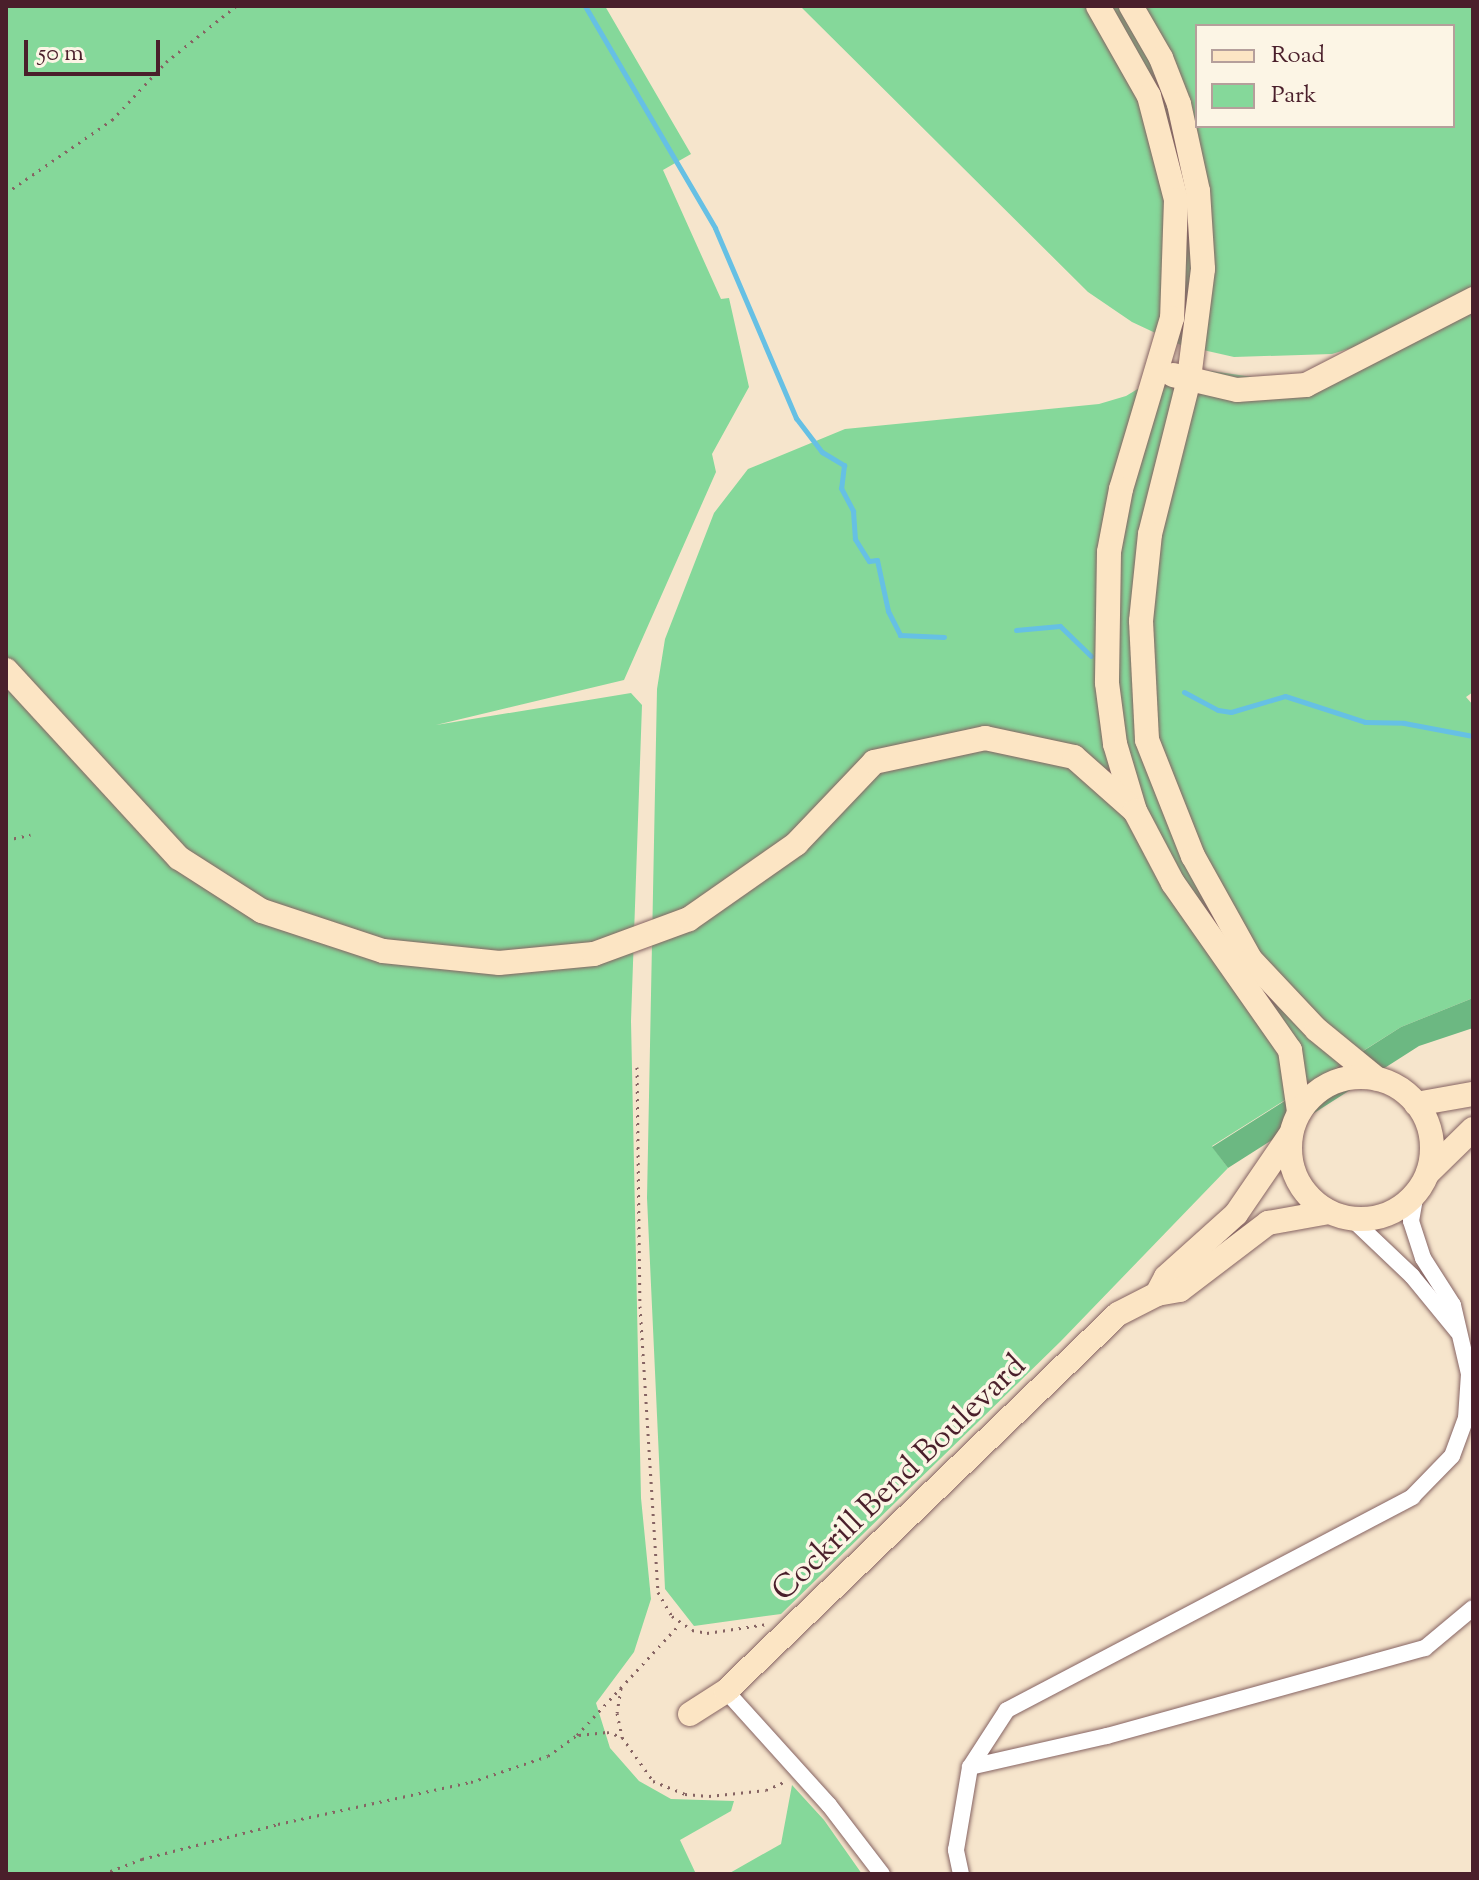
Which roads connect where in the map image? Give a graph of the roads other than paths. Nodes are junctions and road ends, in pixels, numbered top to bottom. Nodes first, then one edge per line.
1 (1098, 6) edge
2 (1131, 6) edge
3 (1473, 299) edge
4 (1159, 372) junction
5 (1189, 379) junction
6 (6, 670) edge
7 (1147, 740) junction
8 (1115, 744) junction
9 (1074, 757) junction
10 (1135, 811) junction
11 (1242, 965) junction
12 (1377, 1079) junction
13 (1473, 1094) edge
14 (1416, 1104) junction
15 (1295, 1123) junction
16 (1473, 1129) edge
17 (1422, 1183) junction
18 (1340, 1216) junction
19 (1157, 1294) junction
20 (1462, 1337) junction
21 (1473, 1608) edge
22 (726, 1691) junction
23 (690, 1714) dead end
24 (970, 1767) junction
25 (882, 1874) edge
26 (961, 1874) edge

1 - 4 street
2 - 5 street
3 - 5 street
4 - 5 street
4 - 8 street
5 - 7 street
6 - 9 street
7 - 8 street
7 - 11 street
8 - 9 street
8 - 10 street
9 - 10 street
10 - 11 street
11 - 12 street
11 - 15 street
12 - 14 street
12 - 15 street
13 - 14 street
14 - 17 street
15 - 18 street
15 - 19 street, Cockrill Bend Boulevard
16 - 17 street
17 - 18 street
17 - 20 street
18 - 19 street, Cockrill Bend Boulevard
18 - 20 street
19 - 22 street, Cockrill Bend Boulevard
20 - 24 street
21 - 24 street
22 - 23 street, Cockrill Bend Boulevard
22 - 25 street
24 - 26 street

